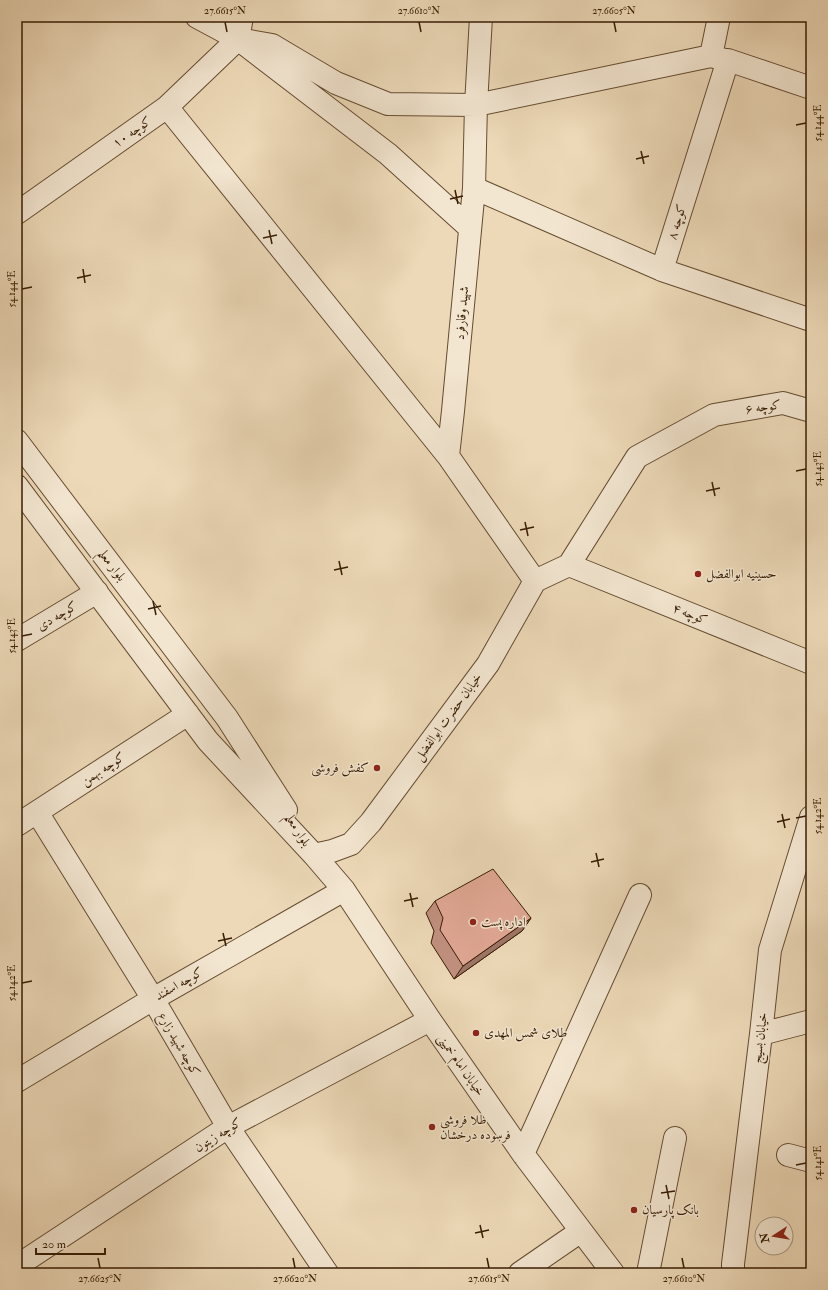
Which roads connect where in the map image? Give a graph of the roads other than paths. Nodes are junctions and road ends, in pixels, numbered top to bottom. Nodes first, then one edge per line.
1 (197, 17) edge
2 (242, 17) edge
3 (481, 17) edge
4 (719, 17) edge
5 (238, 39) junction
6 (720, 58) junction
7 (811, 88) edge
8 (476, 105) junction
9 (167, 107) junction
10 (474, 188) junction
11 (17, 213) edge
12 (470, 228) junction
13 (662, 270) junction
14 (811, 320) edge
15 (811, 411) edge
16 (17, 441) edge
17 (448, 456) junction
18 (17, 486) edge
19 (568, 565) junction
20 (535, 581) junction
21 (96, 592) junction
22 (17, 640) edge
23 (811, 663) edge
24 (188, 714) junction
25 (37, 812) junction
26 (811, 817) edge
27 (17, 825) edge
28 (314, 855) junction
29 (344, 890) junction
30 (640, 895) dead end
31 (153, 998) junction
32 (430, 1020) junction
33 (811, 1021) edge
34 (761, 1034) junction
35 (17, 1081) edge
36 (228, 1127) junction
37 (675, 1138) dead end
38 (523, 1154) junction
39 (788, 1155) dead end
40 (811, 1161) edge
41 (581, 1230) junction
42 (17, 1266) edge
43 (732, 1270) edge
44 (327, 1273) edge
45 (520, 1273) edge
46 (613, 1273) edge
47 (648, 1273) edge

1 - 5 street
2 - 5 street
3 - 8 street, شهید وقارفرد
4 - 6 street, کوچه ۸
5 - 8 street
5 - 9 street, کوچه ۱۰
5 - 12 street
6 - 7 street
6 - 8 street
6 - 13 street, کوچه ۸
8 - 10 street, شهید وقارفرد
9 - 11 street, کوچه ۱۰
9 - 17 street
10 - 12 street, شهید وقارفرد
10 - 13 street
12 - 17 street, شهید وقارفرد
13 - 14 street
15 - 19 street, کوچه ۶
16 - 28 street, بلوار معلم
17 - 20 street
18 - 21 street, بلوار معلم
19 - 20 street
19 - 23 street, کوچه ۴
20 - 28 street, خیابان حضرت ابوالفضل
21 - 22 street, کوچه دی
21 - 24 street, بلوار معلم
24 - 25 street, کوچه بهمن
24 - 28 street, بلوار معلم
25 - 27 street, کوچه بهمن
25 - 31 street, کوچه شهید زارع
26 - 34 street, خیابان بسیج
28 - 29 street, خیابان امام خمینی
29 - 31 street, کوچه اسفند
29 - 32 street, خیابان امام خمینی
30 - 38 street
31 - 35 street, کوچه اسفند
31 - 36 street, کوچه شهید زارع
32 - 36 street, کوچه زیتون
32 - 38 street, خیابان امام خمینی
33 - 34 street
34 - 43 street, خیابان بسیج
36 - 42 street, کوچه زیتون
36 - 44 street, کوچه شهید زارع
37 - 47 street
38 - 41 street, خیابان امام خمینی
39 - 40 street
41 - 45 street
41 - 46 street, خیابان امام خمینی

